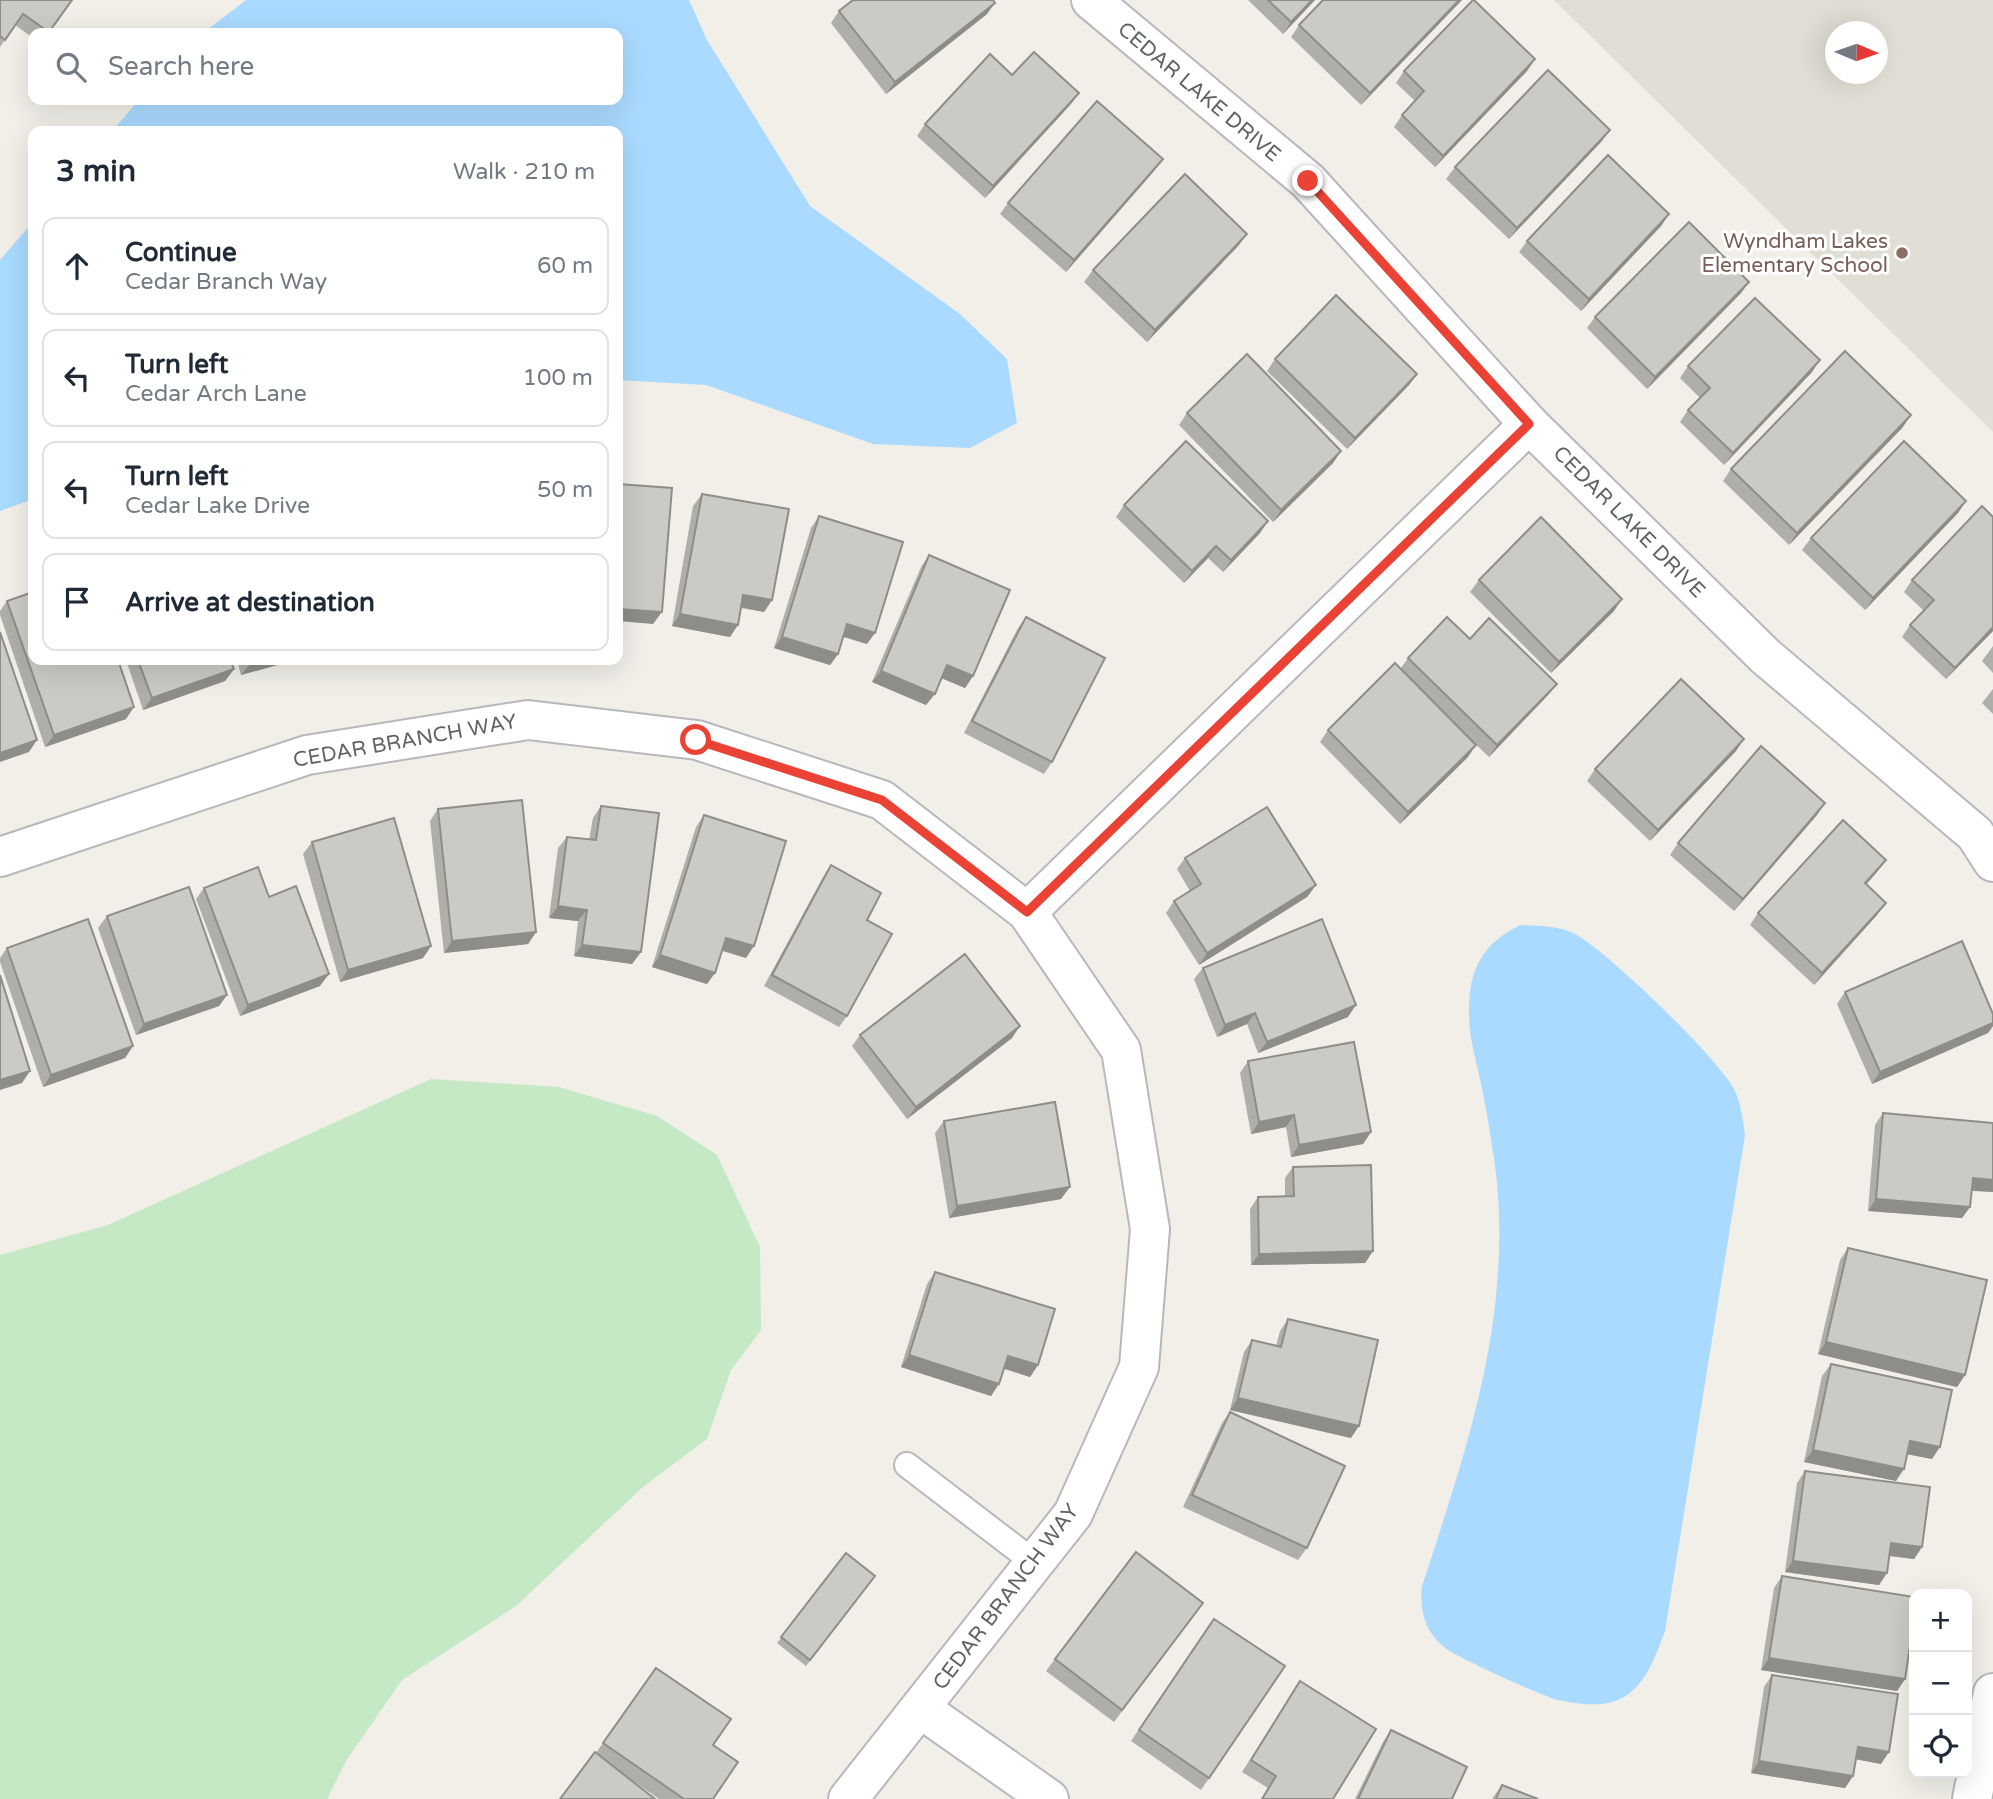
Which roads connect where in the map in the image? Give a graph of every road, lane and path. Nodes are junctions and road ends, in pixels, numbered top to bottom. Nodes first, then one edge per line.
1 (1091, 0) edge
2 (1529, 424) junction
3 (0, 857) edge
4 (1993, 862) edge
5 (1027, 912) junction
6 (907, 1465) dead end
7 (1035, 1563) junction
8 (1993, 1693) edge
9 (921, 1709) junction
10 (848, 1799) edge
11 (1049, 1799) edge
12 (1972, 1799) edge

1 - 2 street, CEDAR LAKE DRIVE
2 - 4 street, CEDAR LAKE DRIVE
2 - 5 street
3 - 5 street, CEDAR BRANCH WAY
5 - 7 street, CEDAR BRANCH WAY
6 - 7 lane
7 - 9 street, CEDAR BRANCH WAY
8 - 12 street
9 - 10 street
9 - 11 street, CEDAR BRANCH WAY

